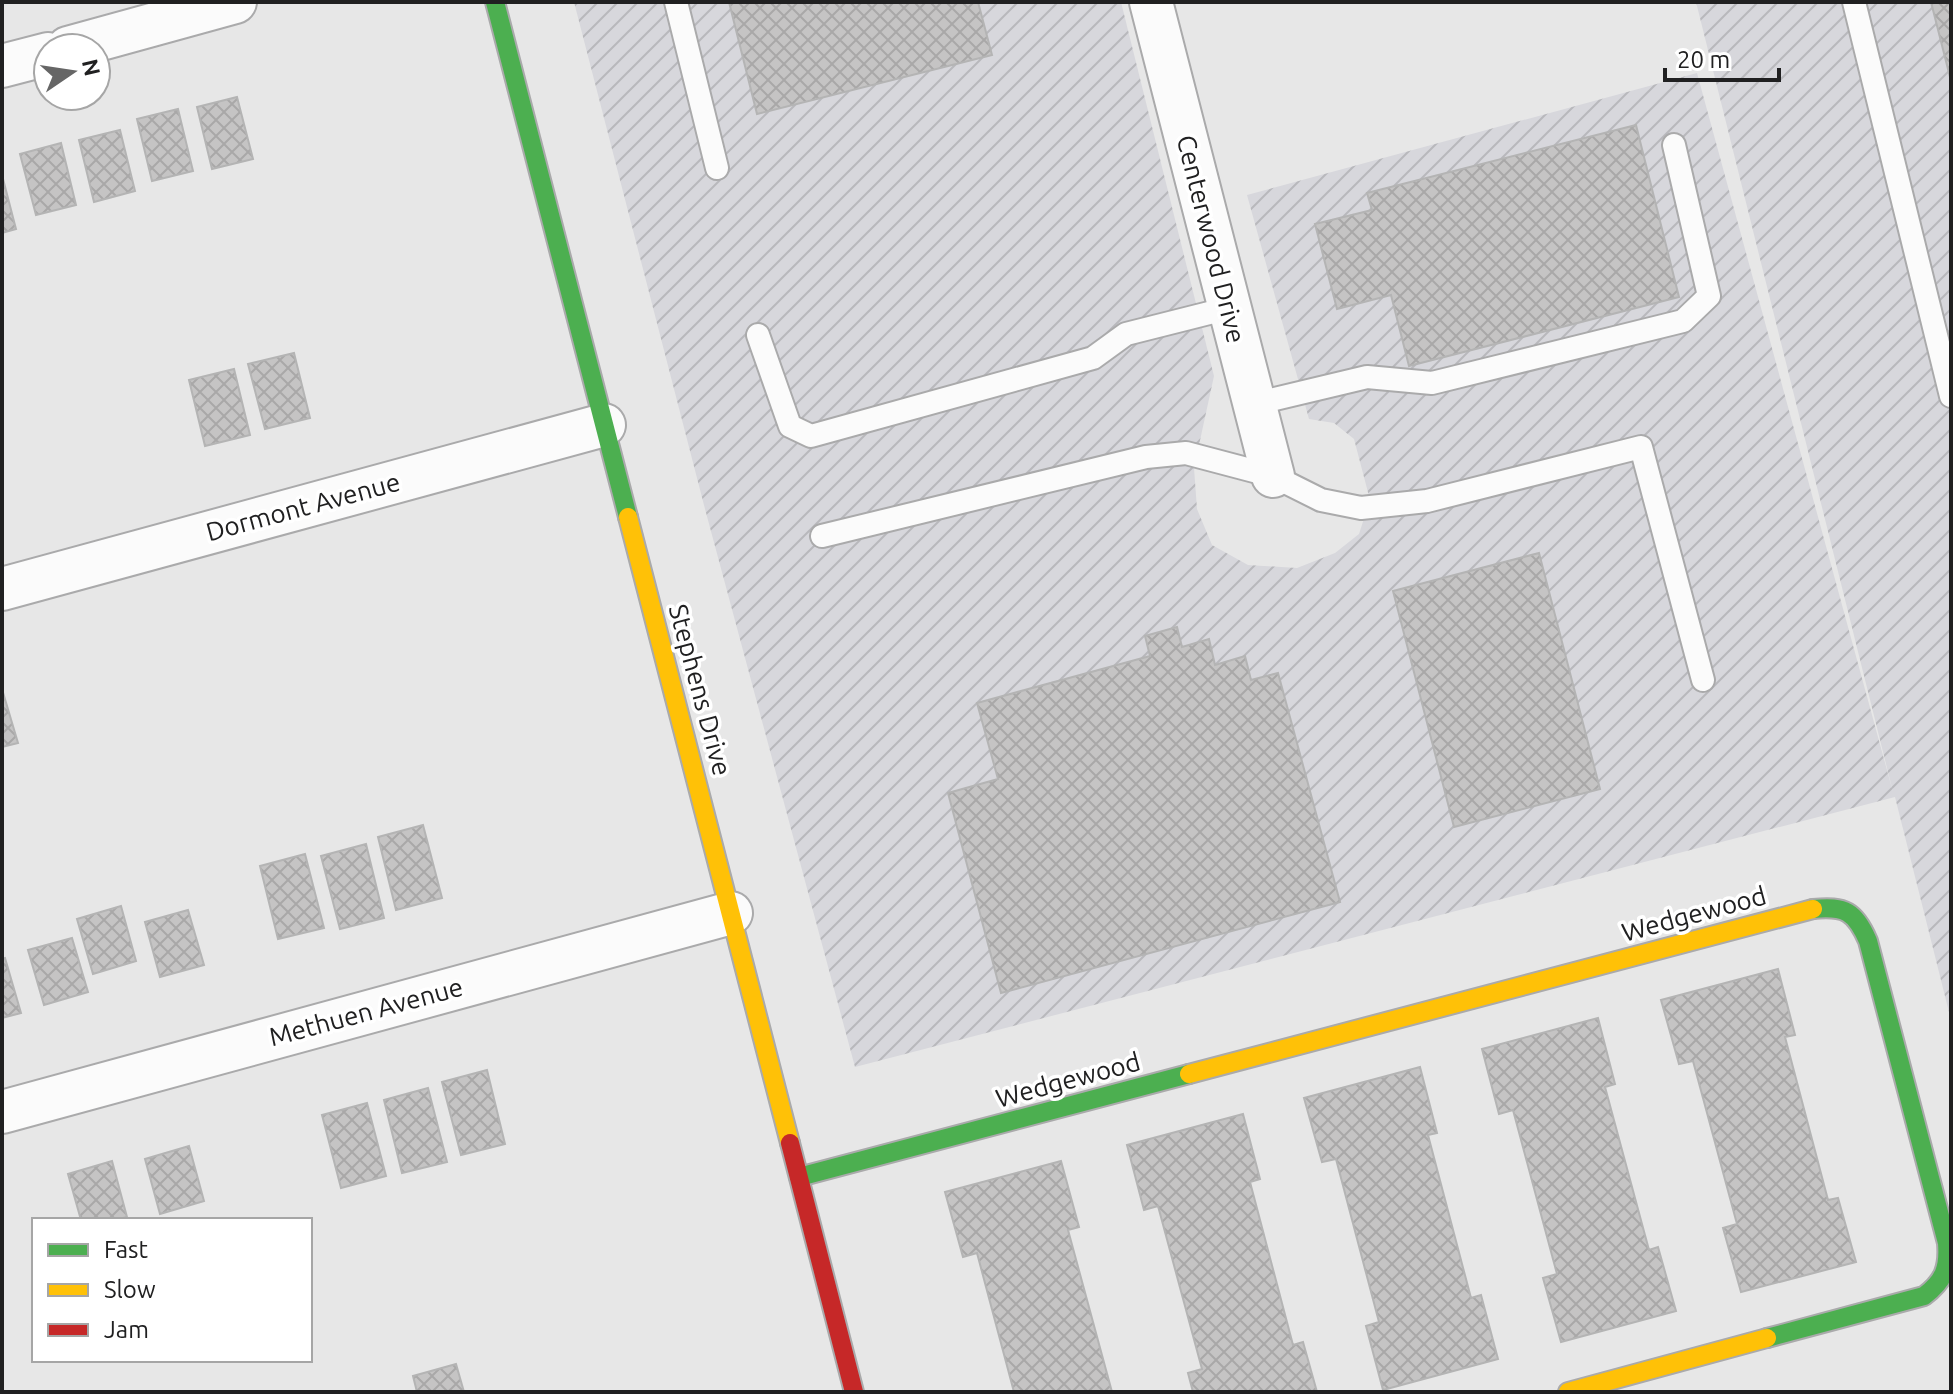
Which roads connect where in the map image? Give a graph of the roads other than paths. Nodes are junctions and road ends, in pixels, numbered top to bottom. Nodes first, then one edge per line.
1 (235, 2) edge
2 (495, 2) edge
3 (676, 2) edge
4 (1151, 2) edge
5 (1854, 2) edge
6 (112, 36) edge
7 (32, 58) edge
8 (2, 66) edge
9 (1674, 145) dead end
10 (717, 168) dead end
11 (1229, 308) junction
12 (758, 335) dead end
13 (1951, 396) edge
14 (1254, 404) junction
15 (604, 425) junction
16 (1273, 476) junction
17 (822, 536) dead end
18 (2, 589) edge
19 (1703, 680) dead end
20 (731, 913) junction
21 (2, 1112) edge
22 (799, 1177) junction
23 (854, 1392) edge
24 (1568, 1392) edge

1 - 6 street
2 - 15 street, Stephens Drive
3 - 10 lane
4 - 11 street, Centerwood Drive
5 - 13 lane
7 - 8 street
9 - 14 lane
11 - 12 lane
11 - 14 street, Centerwood Drive
14 - 16 street, Centerwood Drive
15 - 18 street, Dormont Avenue
15 - 20 street, Stephens Drive
16 - 17 lane
16 - 19 lane
20 - 21 street, Methuen Avenue
20 - 22 street, Stephens Drive
22 - 23 street, Stephens Drive
22 - 24 street, Wedgewood

